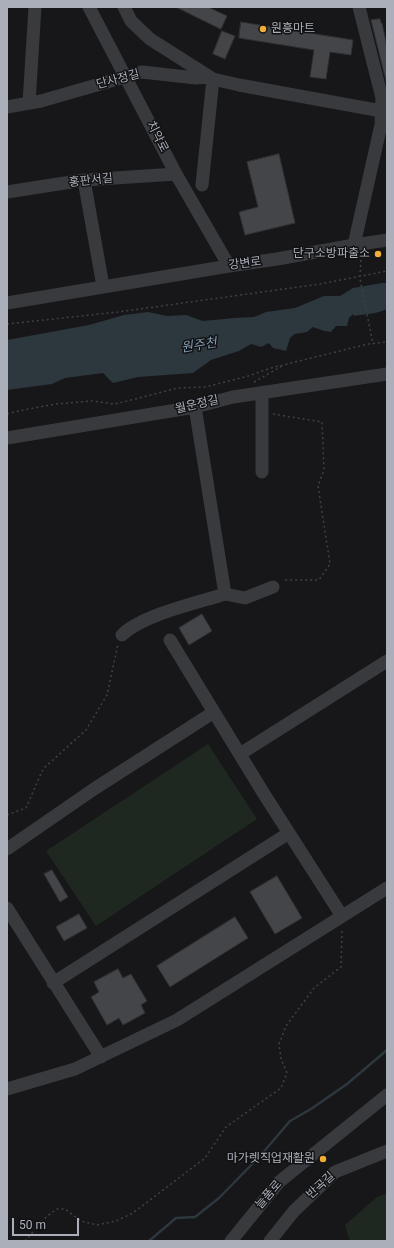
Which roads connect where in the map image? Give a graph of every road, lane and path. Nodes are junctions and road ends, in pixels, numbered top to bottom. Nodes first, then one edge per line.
1 (35, 7) edge
2 (89, 7) edge
3 (124, 7) edge
4 (359, 7) edge
5 (126, 77) junction
6 (211, 78) junction
7 (28, 103) junction
8 (7, 107) edge
9 (385, 112) edge
10 (176, 174) junction
11 (84, 180) junction
12 (202, 185) dead end
13 (7, 192) edge
14 (387, 240) edge
15 (358, 244) junction
16 (229, 266) junction
17 (387, 271) edge
18 (360, 275) junction
19 (103, 286) junction
20 (7, 303) edge
21 (7, 324) edge
22 (387, 342) edge
23 (373, 344) junction
24 (285, 364) junction
25 (387, 374) edge
26 (250, 385) dead end
27 (262, 393) junction
28 (195, 407) junction
29 (263, 412) junction
30 (7, 414) edge
31 (7, 438) edge
32 (262, 472) dead end
33 (278, 584) joint
34 (226, 594) junction
35 (122, 634) joint
36 (170, 640) dead end
37 (387, 661) edge
38 (214, 712) junction
39 (240, 754) junction
40 (7, 815) edge
41 (289, 832) junction
42 (7, 850) edge
43 (387, 888) edge
44 (7, 908) edge
45 (342, 916) junction
46 (53, 983) junction
47 (101, 1057) junction
48 (7, 1090) edge
49 (387, 1095) edge
50 (387, 1151) edge
51 (25, 1241) edge
52 (231, 1241) edge
53 (270, 1241) edge

1 - 7 street
2 - 5 street, 치악로
3 - 6 street, 단사정길
4 - 9 street
5 - 6 street, 단사정길
5 - 7 street, 단사정길
5 - 10 street, 치악로
6 - 9 street, 단사정길
6 - 12 street
7 - 8 street, 단사정길
9 - 15 street
10 - 11 street, 홍판서길
10 - 16 street, 치악로
11 - 13 street, 홍판서길
11 - 19 street
14 - 15 street, 강변로
15 - 16 street, 강변로
15 - 18 path
16 - 19 street, 강변로
17 - 18 path
18 - 21 path
18 - 23 path
19 - 20 street, 강변로
22 - 23 path
23 - 24 path
24 - 26 path
24 - 30 path
25 - 27 street, 월운정길
27 - 28 street, 월운정길
27 - 29 street
28 - 31 street, 월운정길
28 - 34 street
29 - 32 street
29 - 33 path
33 - 34 street
34 - 35 street
35 - 40 path
36 - 38 street
37 - 39 street
38 - 39 street
38 - 42 street
39 - 41 street
41 - 45 street
41 - 46 street
43 - 45 street
44 - 46 street
45 - 47 street
45 - 51 path
46 - 47 street
47 - 48 street
49 - 52 street, 늘품로
50 - 53 street, 반곡길

